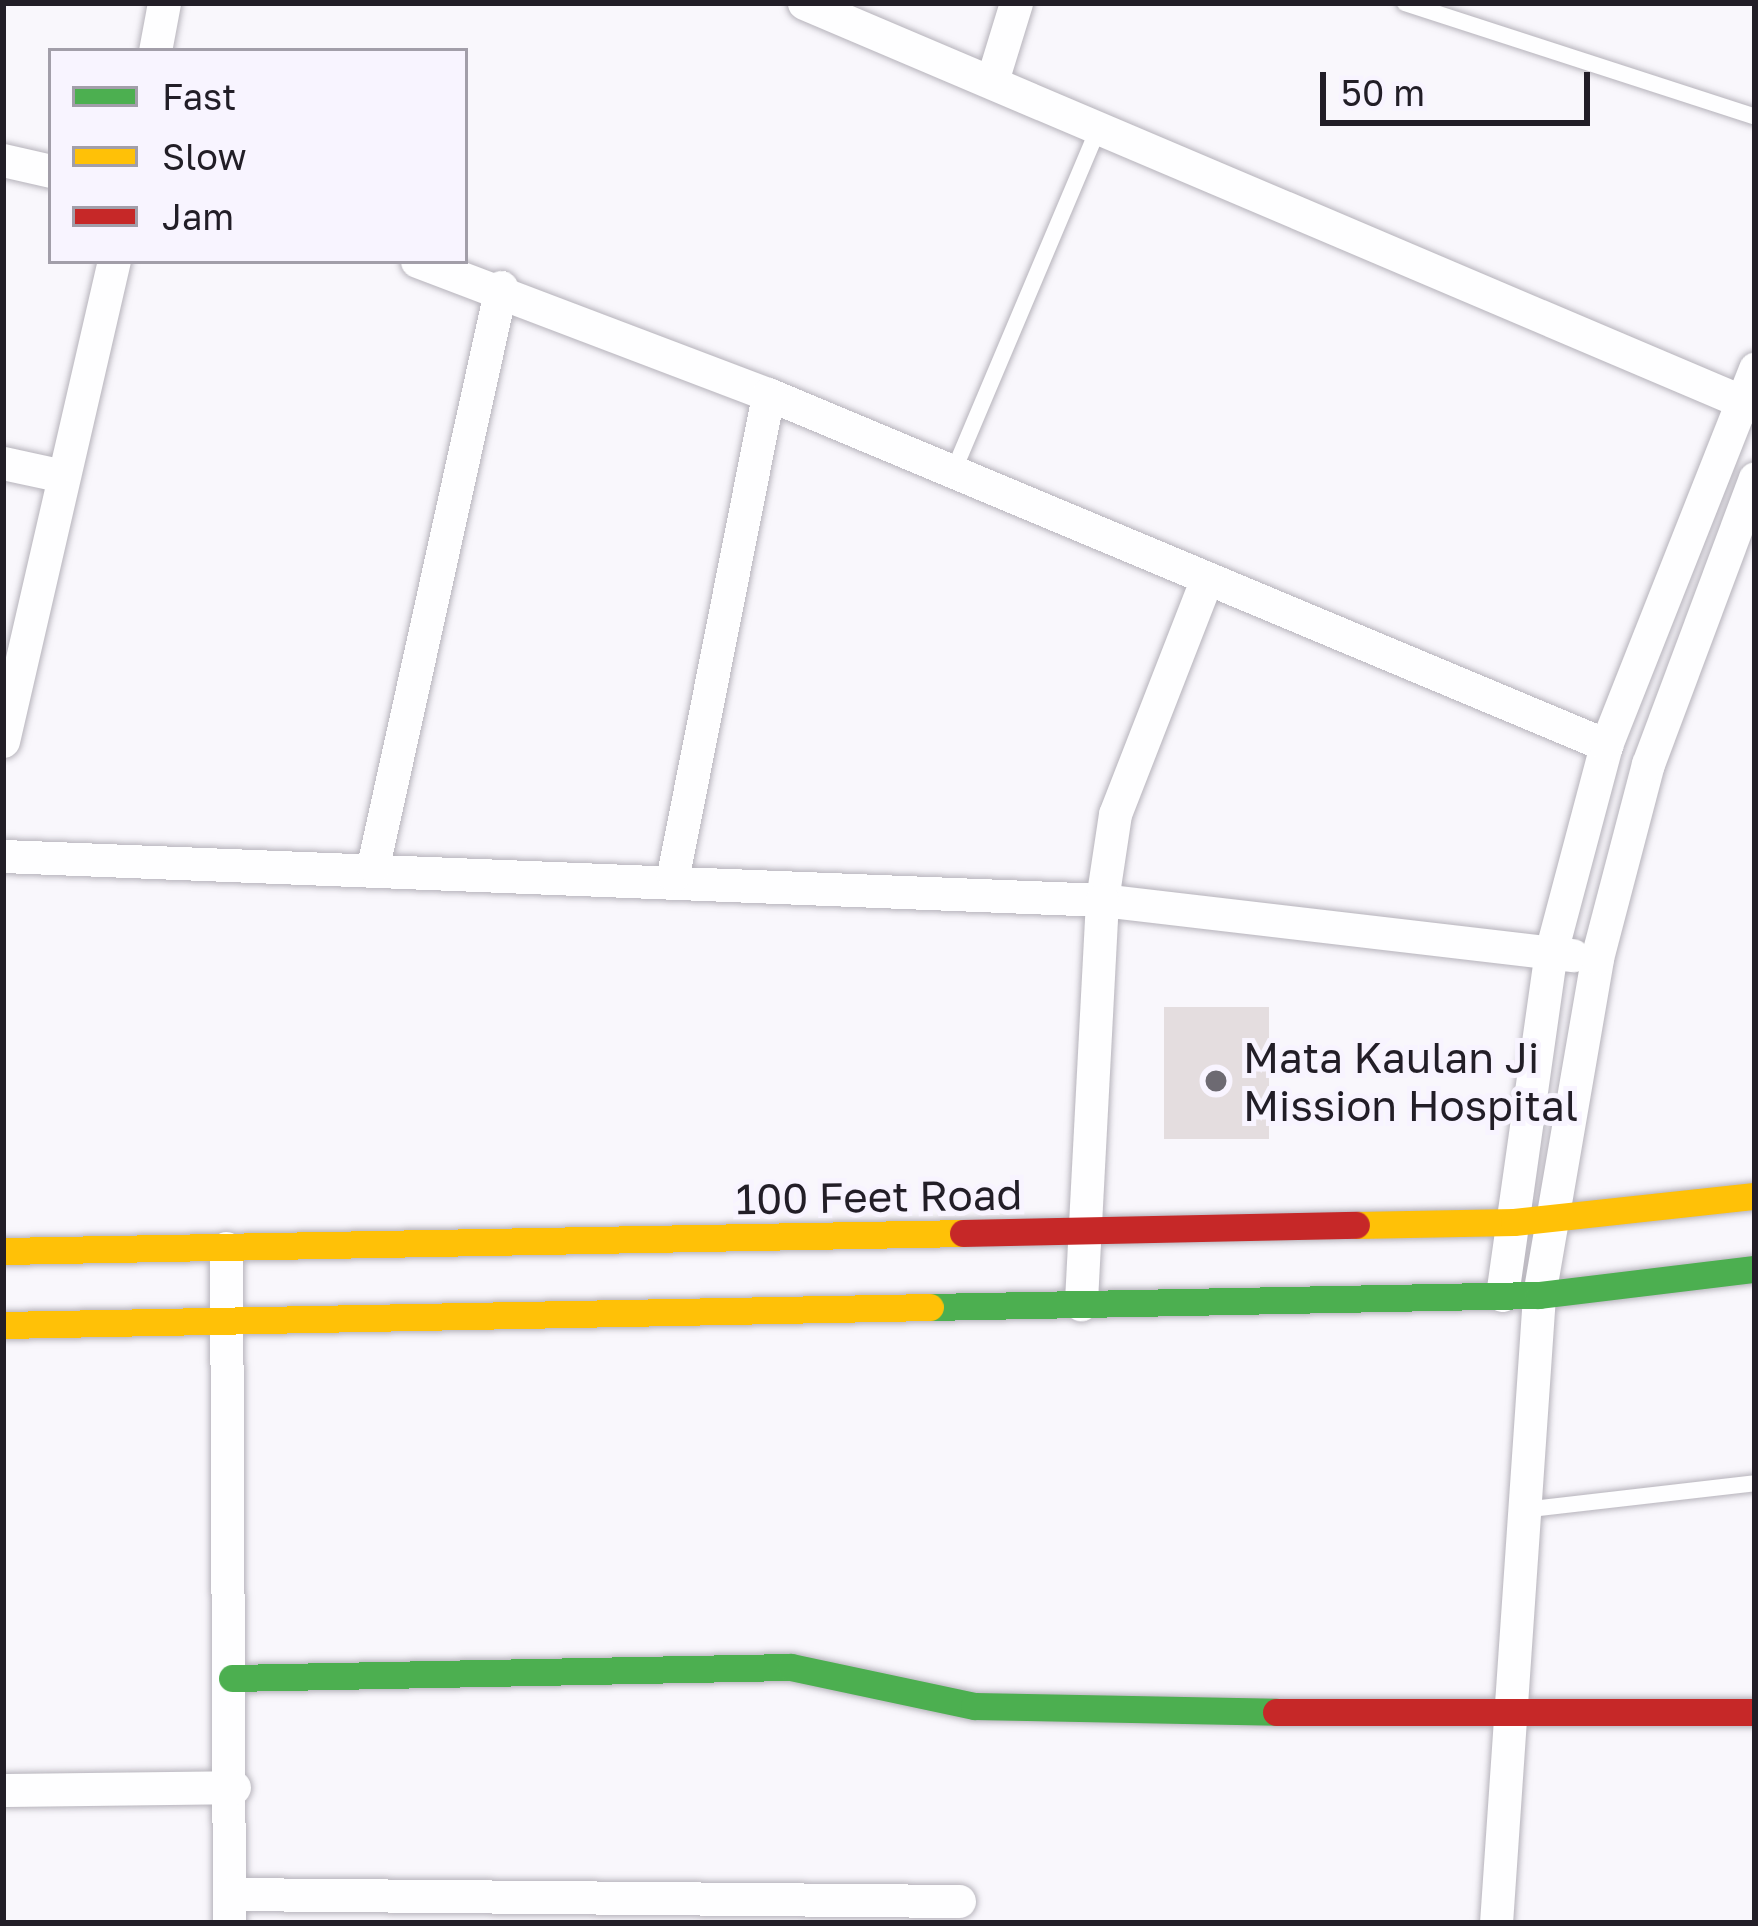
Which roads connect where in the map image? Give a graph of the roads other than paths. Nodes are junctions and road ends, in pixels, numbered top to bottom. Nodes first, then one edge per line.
1 (164, 3) edge
2 (804, 3) edge
3 (1016, 3) edge
4 (1405, 3) edge
5 (156, 48) edge
6 (992, 82) junction
7 (1755, 117) edge
8 (1100, 127) junction
9 (3, 160) edge
10 (48, 171) edge
11 (113, 264) edge
12 (427, 264) edge
13 (500, 287) junction
14 (1755, 368) edge
15 (769, 394) junction
16 (1746, 405) edge
17 (3, 463) edge
18 (954, 470) junction
19 (63, 476) junction
20 (1755, 478) edge
21 (1207, 578) junction
22 (3, 741) edge
23 (1606, 746) junction
24 (3, 856) edge
25 (373, 866) junction
26 (673, 875) junction
27 (1102, 900) junction
28 (1551, 952) junction
29 (1597, 958) junction
30 (1755, 1196) edge
31 (1559, 1220) junction
32 (1514, 1222) junction
33 (1087, 1234) junction
34 (226, 1248) junction
35 (3, 1251) edge
36 (1755, 1269) edge
37 (1502, 1295) junction
38 (1539, 1295) junction
39 (1081, 1304) junction
40 (225, 1321) junction
41 (3, 1325) edge
42 (1755, 1483) edge
43 (1522, 1510) junction
44 (232, 1678) junction
45 (1508, 1707) junction
46 (1755, 1712) edge
47 (234, 1787) junction
48 (3, 1790) edge
49 (958, 1901) dead end
50 (229, 1909) edge
51 (1496, 1923) edge

1 - 5 street
2 - 6 street
3 - 6 street
4 - 7 lane
6 - 8 street
8 - 16 street
8 - 18 lane
9 - 10 street
11 - 19 street
12 - 13 street
13 - 15 street
13 - 25 street
14 - 16 street
15 - 18 street
15 - 26 street
16 - 23 street
17 - 19 street
18 - 21 street
19 - 22 street
20 - 29 street
21 - 23 street
21 - 27 street
23 - 28 street
24 - 25 street
25 - 26 street
26 - 27 street
27 - 28 street
27 - 33 street
28 - 29 street
28 - 32 street
29 - 31 street
30 - 31 main road, 100 Feet Road
31 - 32 main road, 100 Feet Road
31 - 38 street
32 - 33 main road, 100 Feet Road
32 - 37 street
33 - 34 main road, 100 Feet Road
33 - 39 street
34 - 35 main road, 100 Feet Road
34 - 40 street
36 - 38 main road
37 - 38 main road
37 - 39 main road
38 - 43 street
39 - 40 main road
40 - 41 main road
40 - 44 street
42 - 43 lane
43 - 45 street
44 - 45 main road
44 - 47 street
45 - 46 main road
45 - 51 street
47 - 48 street
47 - 50 street
49 - 50 street

